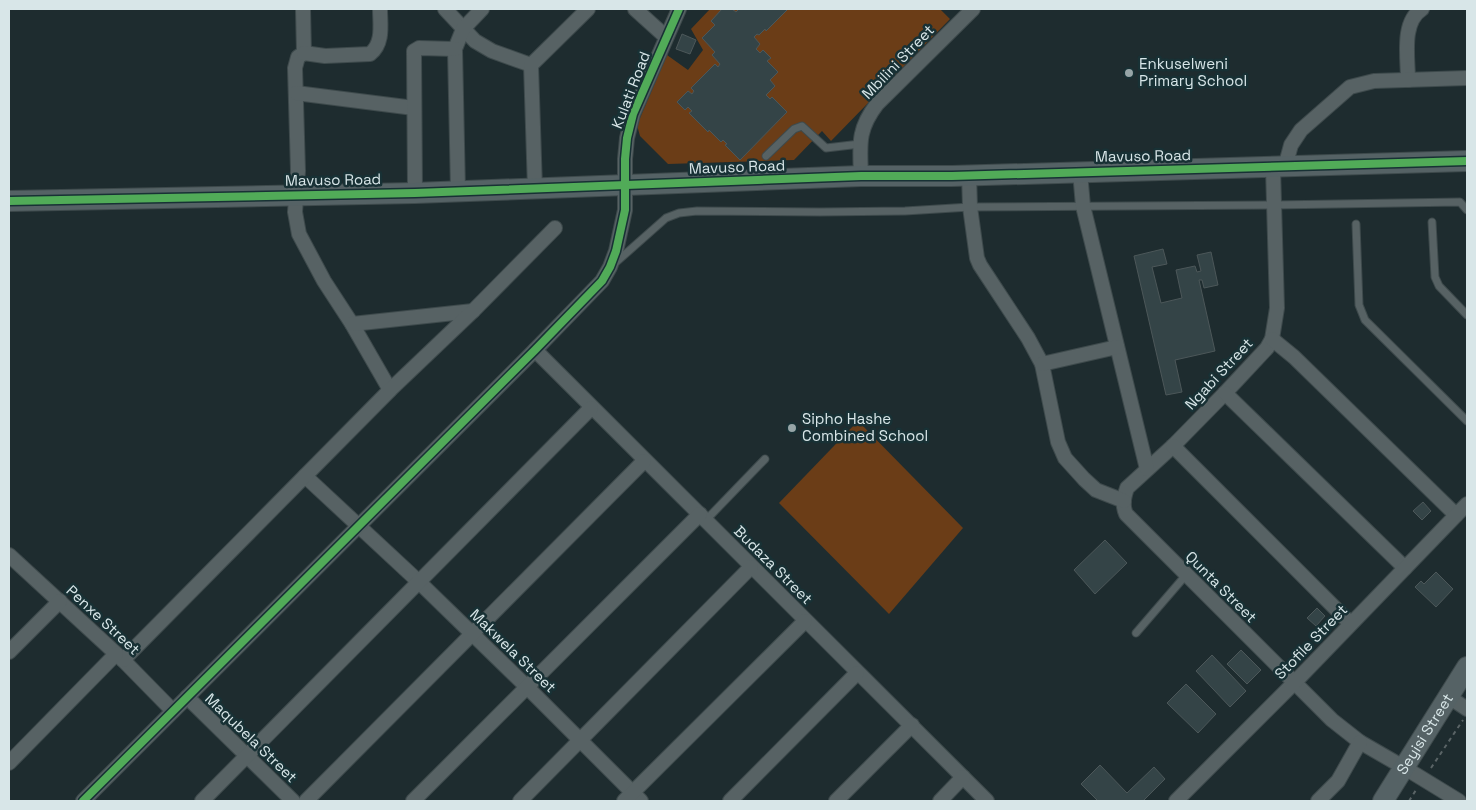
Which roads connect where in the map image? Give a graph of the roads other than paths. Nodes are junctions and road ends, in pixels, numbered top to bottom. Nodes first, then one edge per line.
1 (303, 9) edge
2 (380, 9) edge
3 (445, 9) edge
4 (482, 9) edge
5 (588, 9) edge
6 (636, 9) edge
7 (679, 9) edge
8 (973, 9) edge
9 (1422, 9) edge
10 (463, 29) junction
11 (666, 37) junction
12 (455, 49) junction
13 (304, 52) junction
14 (531, 65) junction
15 (1467, 78) edge
16 (1408, 80) junction
17 (296, 93) junction
18 (414, 108) junction
19 (860, 144) junction
20 (766, 156) dead end
21 (1467, 161) edge
22 (1279, 167) junction
23 (1080, 172) junction
24 (969, 175) junction
25 (861, 176) junction
26 (626, 184) junction
27 (535, 189) junction
28 (458, 191) junction
29 (415, 193) junction
30 (296, 194) junction
31 (9, 201) edge
32 (1274, 205) junction
33 (1084, 206) junction
34 (970, 207) junction
35 (1467, 210) edge
36 (1432, 222) dead end
37 (1356, 224) dead end
38 (555, 228) dead end
39 (610, 267) junction
40 (473, 311) junction
41 (1467, 315) edge
42 (352, 324) junction
43 (1272, 340) junction
44 (1117, 347) junction
45 (535, 350) junction
46 (1042, 364) junction
47 (390, 390) junction
48 (1225, 394) junction
49 (591, 408) junction
50 (1467, 421) edge
51 (1173, 446) junction
52 (766, 459) dead end
53 (644, 461) junction
54 (1147, 469) junction
55 (305, 476) junction
56 (1467, 504) edge
57 (1125, 508) junction
58 (1456, 515) junction
59 (703, 517) junction
60 (360, 526) junction
61 (9, 555) edge
62 (751, 567) junction
63 (1406, 568) junction
64 (1186, 575) junction
65 (419, 582) junction
66 (60, 601) junction
67 (805, 621) junction
68 (1350, 623) junction
69 (1136, 633) dead end
70 (472, 635) junction
71 (9, 652) edge
72 (120, 657) junction
73 (1467, 667) edge
74 (857, 673) junction
75 (1294, 683) junction
76 (527, 687) junction
77 (186, 697) junction
78 (1449, 697) junction
79 (1467, 709) edge
80 (173, 711) junction
81 (912, 725) junction
82 (581, 740) junction
83 (1360, 742) junction
84 (247, 757) junction
85 (9, 763) edge
86 (1405, 768) junction
87 (963, 777) junction
88 (632, 799) edge
89 (83, 801) edge
90 (202, 801) edge
91 (293, 801) edge
92 (306, 801) edge
93 (413, 801) edge
94 (520, 801) edge
95 (730, 801) edge
96 (836, 801) edge
97 (940, 801) edge
98 (987, 801) edge
99 (1176, 801) edge
100 (1318, 801) edge
101 (1384, 801) edge
102 (1459, 801) edge

1 - 13 street
2 - 13 street
3 - 10 street
4 - 10 street
5 - 14 street
6 - 11 street
7 - 11 street, Kulati Road
8 - 19 street, Mbilini Street
9 - 16 street
10 - 12 street
10 - 14 street
11 - 26 street, Kulati Road
12 - 18 street
12 - 28 street
13 - 17 street
14 - 27 street
15 - 16 street, Ngabi Street
16 - 22 street, Ngabi Street
17 - 18 street
17 - 30 street
18 - 29 street
19 - 20 lane
19 - 25 street, Mbilini Street
21 - 22 street, Mavuso Road
22 - 23 street, Mavuso Road
22 - 32 street, Ngabi Street
23 - 24 street, Mavuso Road
23 - 33 street
24 - 25 street, Mavuso Road
24 - 34 street
25 - 26 street, Mavuso Road
26 - 27 street, Mavuso Road
26 - 39 street, Kulati Road
27 - 28 street, Mavuso Road
28 - 29 street, Mavuso Road
29 - 30 street, Mavuso Road
30 - 31 street, Mavuso Road
30 - 42 street
32 - 33 lane
32 - 35 lane
32 - 43 street, Ngabi Street
33 - 34 lane
33 - 44 street
34 - 39 lane
34 - 46 street
36 - 41 lane
37 - 50 lane
38 - 40 street
39 - 45 street, Kulati Road
40 - 42 street
40 - 47 street
42 - 47 street
43 - 48 street, Ngabi Street
43 - 58 street
44 - 46 street
44 - 54 street
45 - 49 street, Budaza Street
45 - 60 street, Kulati Road
46 - 57 street
47 - 55 street
48 - 51 street, Ngabi Street
48 - 63 street
49 - 53 street, Budaza Street
49 - 65 street
51 - 54 street, Ngabi Street
51 - 68 street
52 - 59 lane
53 - 59 street, Budaza Street
53 - 70 street
54 - 57 street, Ngabi Street
55 - 60 street, Makwela Street
55 - 72 street
56 - 58 street, Stofile Street
57 - 64 street, Qunta Street
58 - 63 street, Stofile Street
59 - 62 street, Budaza Street
59 - 76 street
60 - 65 street, Makwela Street
60 - 77 street, Kulati Road
61 - 66 street, Penxe Street
62 - 67 street, Budaza Street
62 - 82 street
63 - 68 street, Stofile Street
64 - 69 lane
64 - 75 street, Qunta Street
65 - 70 street, Makwela Street
65 - 84 street
66 - 71 street
66 - 72 street, Penxe Street
67 - 74 street, Budaza Street
67 - 88 street
68 - 75 street, Stofile Street
70 - 76 street, Makwela Street
70 - 92 street
72 - 80 street, Penxe Street
72 - 85 street
73 - 78 street, Seyisi Street
74 - 81 street, Budaza Street
74 - 95 street
75 - 83 street, Qunta Street
75 - 99 street, Stofile Street
76 - 82 street, Makwela Street
76 - 93 street
77 - 80 street, Kulati Road
77 - 84 street, Maqubela Street
78 - 79 street
78 - 86 street, Seyisi Street
80 - 89 street, Kulati Road
81 - 87 street, Budaza Street
81 - 96 street
82 - 88 street, Makwela Street
82 - 94 street
83 - 86 street, Qunta Street
83 - 100 street
84 - 90 street
84 - 91 street, Maqubela Street
86 - 101 street, Seyisi Street
86 - 102 street, Qunta Street
87 - 97 street
87 - 98 street, Budaza Street

